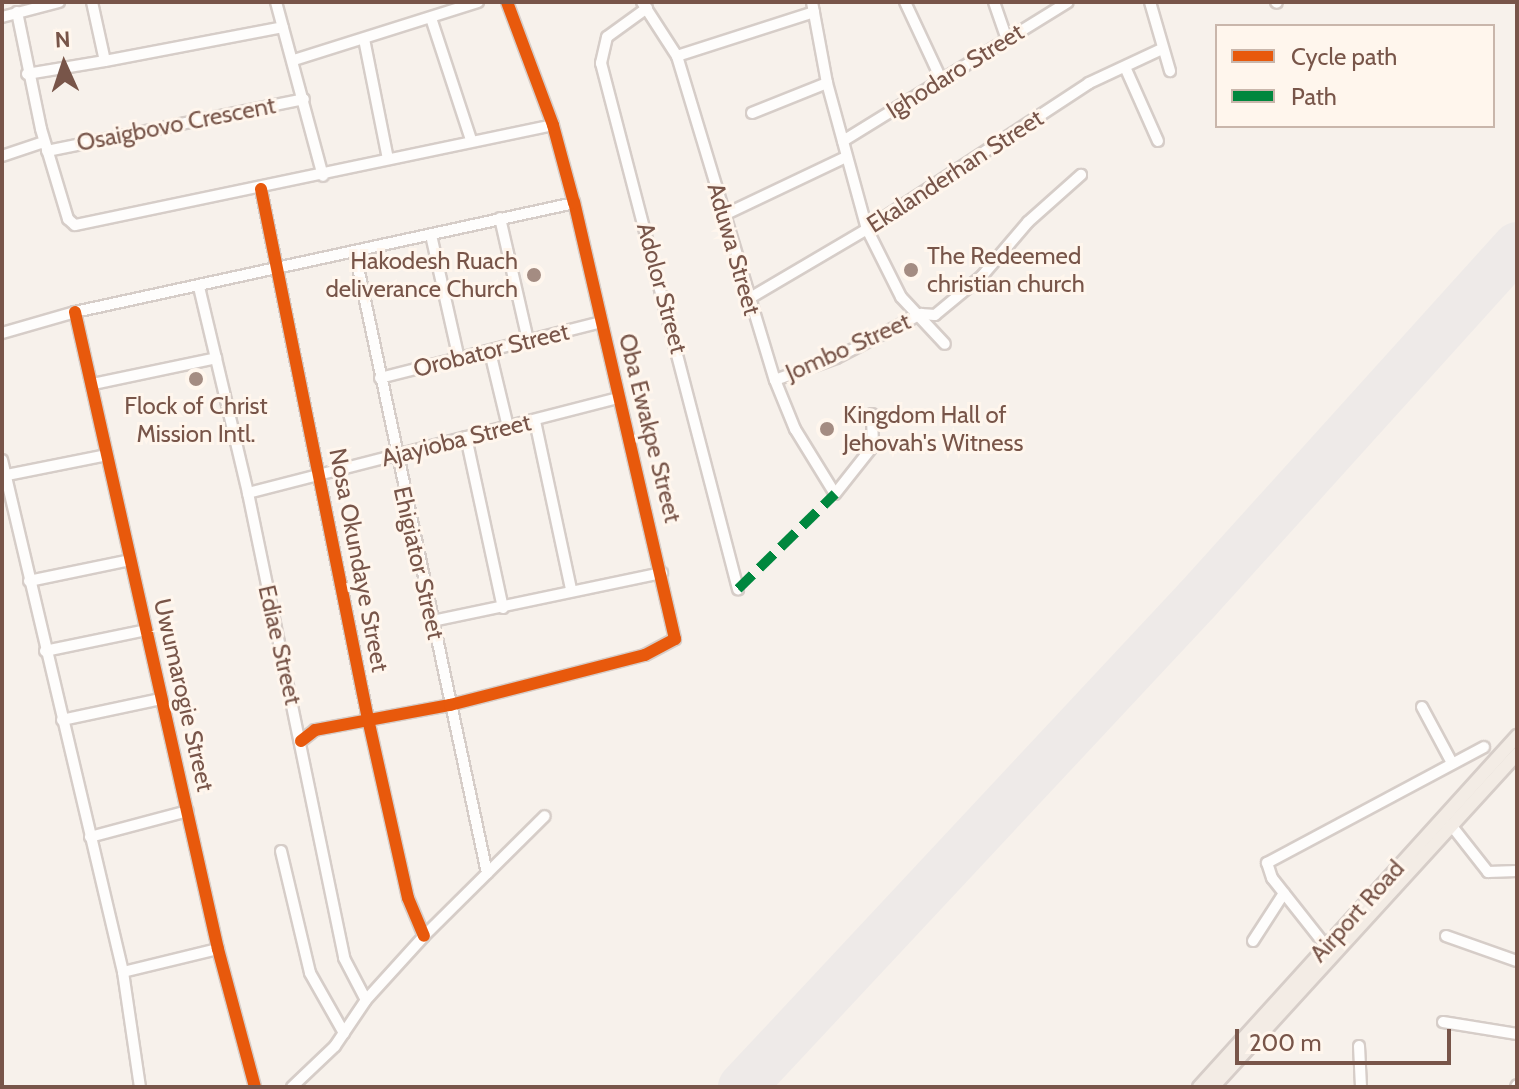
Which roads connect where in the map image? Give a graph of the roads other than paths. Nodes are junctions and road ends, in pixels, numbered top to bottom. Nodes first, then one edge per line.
1 (59, 2) edge
2 (92, 2) edge
3 (276, 2) edge
4 (478, 2) edge
5 (507, 2) edge
6 (905, 2) edge
7 (994, 2) edge
8 (1068, 2) edge
9 (1150, 2) edge
10 (644, 5) edge
11 (813, 7) edge
12 (17, 12) junction
13 (2, 17) edge
14 (431, 18) junction
15 (283, 27) junction
16 (1006, 37) junction
17 (364, 39) junction
18 (1162, 49) junction
19 (677, 56) junction
20 (294, 60) junction
21 (105, 61) junction
22 (1125, 67) junction
23 (1170, 71) dead end
24 (27, 74) junction
25 (942, 81) junction
26 (827, 83) junction
27 (304, 99) junction
28 (752, 113) dead end
29 (553, 125) junction
30 (471, 140) junction
31 (843, 141) junction
32 (1158, 141) dead end
33 (46, 146) junction
34 (2, 156) edge
35 (846, 157) junction
36 (388, 159) junction
37 (1081, 175) dead end
38 (323, 176) junction
39 (261, 189) junction
40 (574, 203) junction
41 (724, 215) junction
42 (500, 218) junction
43 (867, 229) junction
44 (431, 235) junction
45 (355, 253) junction
46 (277, 269) junction
47 (199, 287) junction
48 (750, 298) junction
49 (75, 312) junction
50 (921, 314) junction
51 (601, 322) junction
52 (2, 333) edge
53 (528, 340) junction
54 (945, 344) dead end
55 (490, 352) junction
56 (216, 358) junction
57 (459, 359) junction
58 (380, 378) junction
59 (775, 380) junction
60 (93, 384) junction
61 (617, 398) junction
62 (872, 414) dead end
63 (535, 421) junction
64 (508, 427) junction
65 (466, 437) junction
66 (107, 455) junction
67 (395, 455) junction
68 (2, 460) edge
69 (321, 471) junction
70 (7, 475) junction
71 (248, 493) junction
72 (8, 514) edge
73 (130, 560) junction
74 (662, 573) junction
75 (29, 581) junction
76 (571, 589) junction
77 (738, 589) dead end
78 (503, 608) junction
79 (432, 621) junction
80 (146, 630) junction
81 (45, 651) junction
82 (161, 699) junction
83 (450, 705) junction
84 (1422, 707) dead end
85 (368, 719) junction
86 (62, 720) junction
87 (1517, 736) edge
88 (301, 741) junction
89 (1484, 747) dead end
90 (1517, 754) edge
91 (1452, 763) junction
92 (188, 811) junction
93 (545, 816) dead end
94 (1451, 825) junction
95 (90, 837) junction
96 (281, 851) dead end
97 (1517, 871) edge
98 (487, 873) junction
99 (1284, 893) junction
100 (424, 936) junction
101 (1446, 936) dead end
102 (1253, 941) dead end
103 (1325, 945) junction
104 (218, 949) junction
105 (1517, 961) edge
106 (123, 972) junction
107 (1293, 989) junction
108 (366, 1000) junction
109 (1443, 1022) dead end
110 (344, 1033) junction
111 (1517, 1034) edge
112 (1359, 1046) dead end
113 (140, 1087) edge
114 (255, 1087) edge
115 (292, 1087) edge
116 (1199, 1087) edge
117 (1213, 1087) edge
118 (1361, 1087) edge

1 - 12 street
2 - 21 street
3 - 15 street
4 - 14 street
5 - 29 street, Oba Ewakpe Street
6 - 25 street
7 - 16 street
8 - 16 street, Ighodaro Street
9 - 18 street
10 - 19 street, Aduwa Street
10 - 77 street, Adolor Street
11 - 19 street
11 - 26 street
12 - 13 street
12 - 24 street
14 - 17 street
14 - 30 street
15 - 20 street
15 - 21 street
16 - 25 street, Ighodaro Street
17 - 20 street
17 - 36 street
18 - 22 street, Ekalanderhan Street
18 - 23 street
19 - 41 street, Aduwa Street
20 - 27 street
21 - 24 street
22 - 32 street
22 - 43 street, Ekalanderhan Street
24 - 33 street
25 - 31 street, Ighodaro Street
26 - 28 street
26 - 31 street
27 - 33 street, Osaigbovo Crescent
27 - 38 street
29 - 30 street
29 - 40 street, Oba Ewakpe Street
30 - 36 street
31 - 35 street
33 - 34 street, Osaigbovo Crescent
33 - 39 street
35 - 41 street
35 - 43 street
36 - 38 street
37 - 50 street, Jombo Street
38 - 39 street
39 - 46 street, Nosa Okundaye Street
40 - 42 street
40 - 51 street, Oba Ewakpe Street
41 - 48 street, Aduwa Street
42 - 44 street
42 - 53 street
43 - 48 street, Ekalanderhan Street
43 - 50 street
44 - 45 street
44 - 57 street
45 - 46 street
45 - 58 street, Ehigiator Street
46 - 47 street
46 - 69 street, Nosa Okundaye Street
47 - 49 street
47 - 56 street, Ediae Street
48 - 59 street, Aduwa Street
49 - 52 street
49 - 60 street, Uwumarogie Street
50 - 54 street
50 - 59 street, Jombo Street
51 - 53 street, Orobator Street
51 - 61 street, Oba Ewakpe Street
53 - 55 street, Orobator Street
55 - 57 street, Orobator Street
55 - 64 street
56 - 60 street
56 - 71 street, Ediae Street
57 - 58 street, Orobator Street
58 - 67 street, Ehigiator Street
59 - 62 street, Aduwa Street
60 - 66 street, Uwumarogie Street
61 - 63 street, Ajayioba Street
61 - 74 street, Oba Ewakpe Street
63 - 64 street, Ajayioba Street
63 - 76 street
64 - 65 street, Ajayioba Street
65 - 67 street, Ajayioba Street
65 - 78 street
66 - 70 street
66 - 73 street, Uwumarogie Street
67 - 69 street, Ajayioba Street
67 - 79 street, Ehigiator Street
68 - 70 street
69 - 71 street, Ajayioba Street
69 - 85 street, Nosa Okundaye Street
70 - 72 street
71 - 88 street, Ediae Street
72 - 75 street
73 - 75 street
73 - 80 street, Uwumarogie Street
74 - 76 street
74 - 83 street, Oba Ewakpe Street
75 - 81 street
76 - 78 street
78 - 79 street
79 - 83 street, Ehigiator Street
80 - 81 street
80 - 82 street, Uwumarogie Street
81 - 86 street
82 - 86 street
82 - 92 street, Uwumarogie Street
83 - 85 street
83 - 98 street, Ehigiator Street
84 - 91 street
85 - 88 street
85 - 100 street, Nosa Okundaye Street
86 - 95 street
87 - 103 main road, Airport Road
88 - 108 street, Ediae Street
89 - 91 street
90 - 94 main road, Airport Road
91 - 99 street
92 - 95 street
92 - 104 street, Uwumarogie Street
93 - 98 street
94 - 97 street
94 - 107 main road, Airport Road
95 - 106 street
96 - 110 street
98 - 100 street
99 - 102 street
99 - 103 street
100 - 108 street
101 - 105 street
103 - 107 main road, Airport Road
104 - 106 street
104 - 114 street, Uwumarogie Street
106 - 113 street
107 - 116 main road, Airport Road
107 - 117 main road, Airport Road
108 - 110 street
109 - 111 street
110 - 115 street
112 - 118 street

